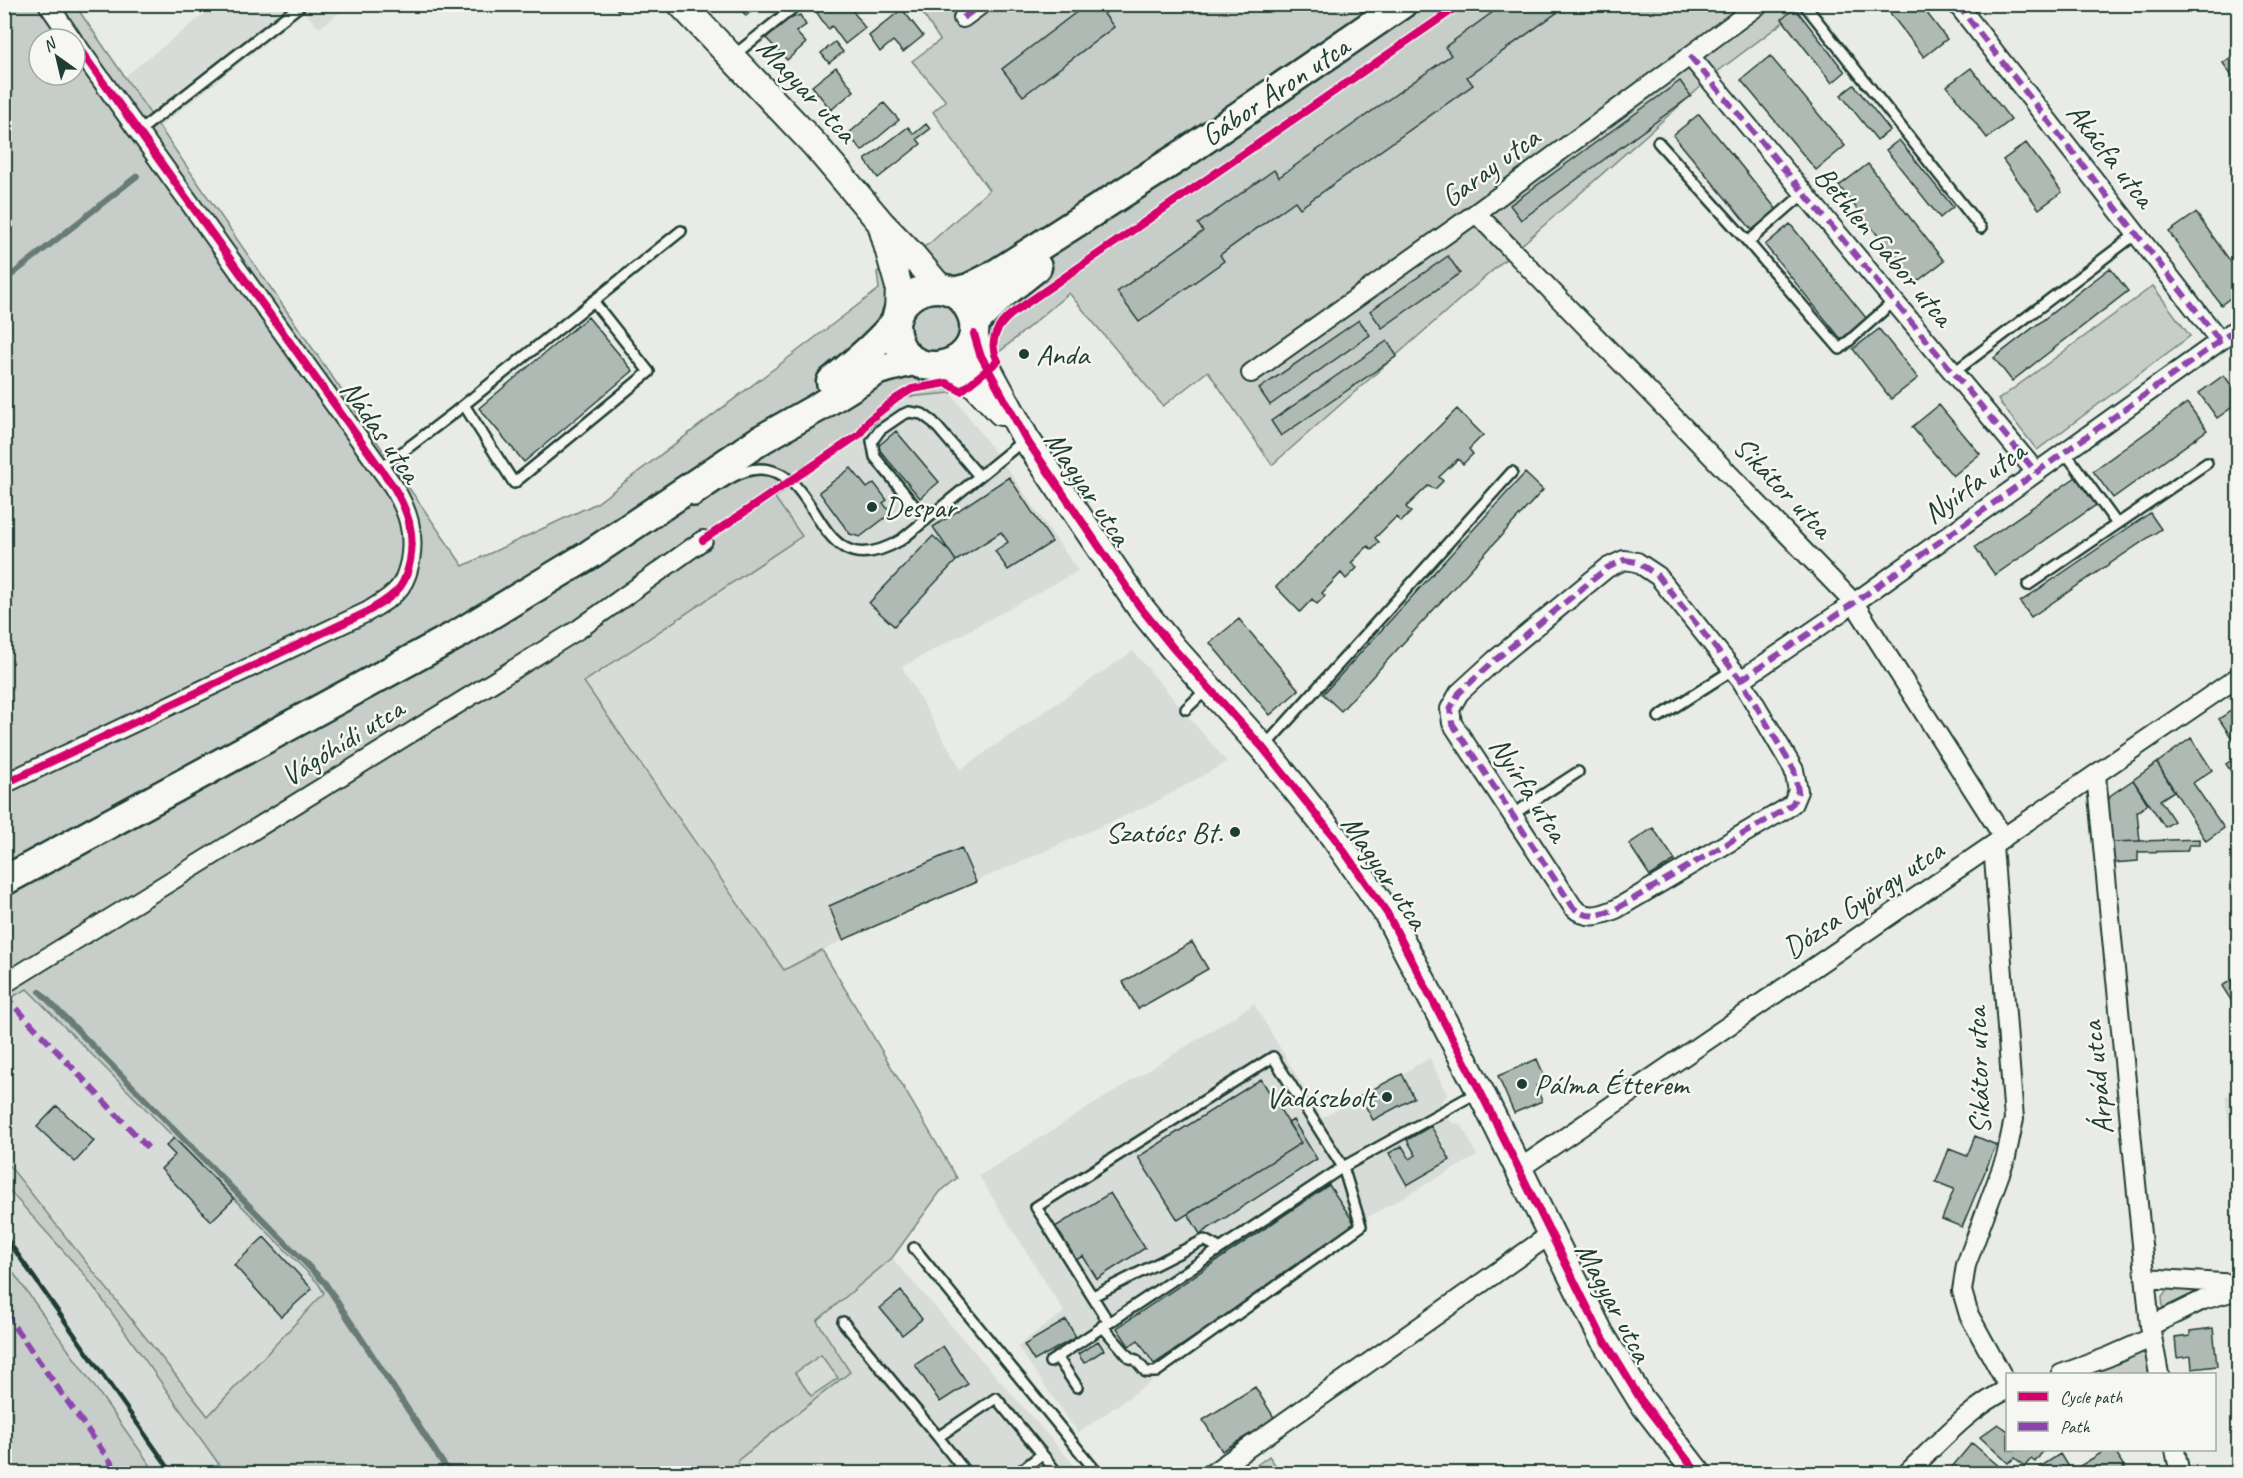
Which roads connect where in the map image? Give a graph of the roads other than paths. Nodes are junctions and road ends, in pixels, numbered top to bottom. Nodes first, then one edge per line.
1 (48, 4) edge
2 (302, 4) edge
3 (681, 4) edge
4 (798, 4) edge
5 (982, 4) edge
6 (1402, 4) edge
7 (1760, 4) edge
8 (1804, 4) edge
9 (1957, 4) edge
10 (963, 18) dead end
11 (64, 27) edge
12 (1690, 56) junction
13 (732, 57) junction
14 (87, 60) edge
15 (138, 132) junction
16 (1658, 142) dead end
17 (1179, 157) junction
18 (1803, 194) junction
19 (1476, 213) junction
20 (881, 223) junction
21 (1981, 228) dead end
22 (681, 231) dead end
23 (2136, 234) junction
24 (1748, 242) junction
25 (946, 290) junction
26 (593, 301) junction
27 (1893, 302) junction
28 (897, 318) junction
29 (2238, 328) edge
30 (974, 329) junction
31 (2220, 341) junction
32 (913, 360) junction
33 (942, 366) junction
34 (1251, 373) dead end
35 (1953, 373) junction
36 (464, 405) junction
37 (762, 439) junction
38 (1026, 439) junction
39 (2065, 452) junction
40 (2207, 463) dead end
41 (380, 469) junction
42 (1512, 472) dead end
43 (2036, 472) junction
44 (979, 476) junction
45 (690, 504) dead end
46 (926, 520) junction
47 (2117, 524) junction
48 (633, 537) dead end
49 (703, 540) dead end
50 (589, 555) junction
51 (2028, 585) dead end
52 (1854, 603) junction
53 (1738, 674) junction
54 (2238, 677) edge
55 (1209, 688) junction
56 (1186, 710) dead end
57 (1659, 717) dead end
58 (1263, 748) junction
59 (1578, 772) dead end
60 (2096, 775) junction
61 (4, 784) edge
62 (1512, 815) junction
63 (1998, 841) junction
64 (4, 881) edge
65 (4, 984) edge
66 (1480, 1091) junction
67 (1343, 1167) junction
68 (1519, 1169) junction
69 (1551, 1234) junction
70 (914, 1248) dead end
71 (1218, 1248) junction
72 (2145, 1278) junction
73 (2238, 1285) edge
74 (2238, 1290) edge
75 (1093, 1296) junction
76 (843, 1322) dead end
77 (1105, 1324) junction
78 (2151, 1332) junction
79 (2064, 1373) edge
80 (2159, 1373) edge
81 (2006, 1385) edge
82 (1077, 1387) dead end
83 (2006, 1388) edge
84 (938, 1437) junction
85 (2176, 1451) edge
86 (1042, 1454) junction
87 (967, 1473) edge
88 (1017, 1473) edge
89 (1058, 1473) edge
90 (1098, 1473) edge
91 (1211, 1473) edge
92 (1698, 1473) edge
93 (1906, 1473) edge
94 (2181, 1473) edge

1 - 11 street
2 - 15 lane
3 - 13 street, Magyar utca
4 - 13 lane
5 - 10 street
6 - 17 main road, Gábor Áron utca
7 - 12 street, Garay utca
8 - 21 lane
9 - 23 street, Akácfa utca
12 - 18 street, Bethlen Gábor utca
12 - 19 street, Garay utca
13 - 20 street, Magyar utca
14 - 15 street, Nádas utca
15 - 41 street, Nádas utca
16 - 24 lane
17 - 25 main road, Gábor Áron utca
17 - 30 main road, Gábor Áron utca
18 - 24 lane
18 - 27 street, Bethlen Gábor utca
19 - 34 street, Garay utca
19 - 52 street, Sikátor utca
20 - 25 street, Magyar utca
20 - 28 street, Magyar utca
22 - 26 lane
23 - 31 street, Akácfa utca
23 - 35 lane
24 - 27 lane
25 - 28 main road
25 - 30 main road
26 - 36 lane
26 - 36 lane
27 - 35 street, Bethlen Gábor utca
28 - 32 main road
28 - 37 main road
29 - 31 street, Nyírfa utca
30 - 33 main road
30 - 38 street, Magyar utca
31 - 39 street, Nyírfa utca
32 - 33 main road
32 - 37 main road
33 - 38 street, Magyar utca
35 - 43 street, Bethlen Gábor utca
36 - 41 lane
37 - 50 main road
38 - 44 lane
38 - 55 street, Magyar utca
39 - 43 street, Nyírfa utca
39 - 47 lane
40 - 47 lane
41 - 61 street, Nádas utca
42 - 58 lane
43 - 52 street, Nyírfa utca
44 - 46 lane
44 - 46 lane
45 - 46 lane
47 - 51 lane
48 - 50 lane
49 - 65 street, Vágóhídi utca
50 - 64 main road
52 - 53 street, Nyírfa utca
52 - 63 street, Sikátor utca
53 - 57 lane
53 - 62 street, Nyírfa utca
53 - 62 street, Nyírfa utca
54 - 60 street, Dózsa György utca
55 - 56 lane
55 - 58 street, Magyar utca
58 - 66 street, Magyar utca
59 - 62 lane
60 - 63 street, Dózsa György utca
60 - 72 street, Árpád utca
63 - 68 street, Dózsa György utca
63 - 81 street, Sikátor utca
66 - 67 lane
66 - 68 street, Magyar utca
67 - 71 lane
67 - 75 lane
67 - 77 lane
68 - 69 street, Magyar utca
69 - 91 street
69 - 92 street, Magyar utca
70 - 90 lane
71 - 75 lane
71 - 77 lane
72 - 73 street
72 - 78 street, Árpád utca
74 - 78 street
75 - 77 lane
76 - 84 lane
77 - 82 lane
78 - 79 street
78 - 80 street, Árpád utca
83 - 93 street, Sikátor utca
84 - 86 lane
84 - 87 lane
85 - 94 street
86 - 88 lane
86 - 89 lane

